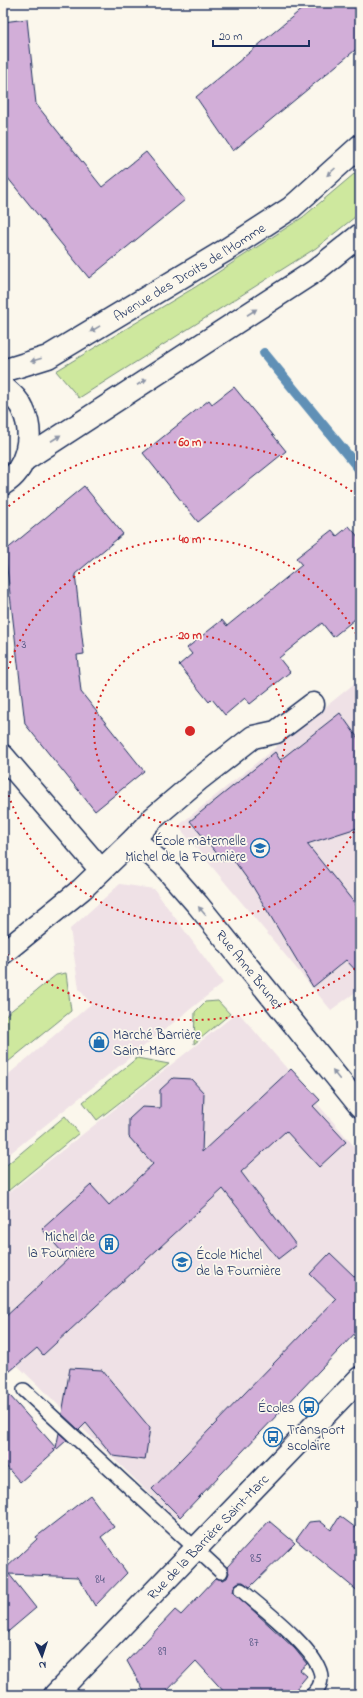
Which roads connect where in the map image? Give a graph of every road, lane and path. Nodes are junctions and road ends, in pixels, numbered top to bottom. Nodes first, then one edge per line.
1 (360, 146) edge
2 (360, 235) edge
3 (3, 371) edge
4 (3, 387) edge
5 (24, 460) junction
6 (3, 484) edge
7 (313, 704) dead end
8 (3, 756) edge
9 (134, 840) junction
10 (101, 870) junction
11 (3, 953) edge
12 (360, 1106) edge
13 (360, 1378) edge
14 (24, 1390) dead end
15 (196, 1549) junction
16 (221, 1572) dead end
17 (241, 1590) dead end
18 (55, 1695) edge
19 (312, 1695) edge

1 -> 3 main road, Avenue des Droits de l'Homme
5 -> 2 main road
4 - 5 main road
5 - 6 main road
7 - 9 main road
8 - 10 main road
9 - 10 main road
12 -> 9 main road, Rue Anne Brunet
10 - 11 main road
13 - 15 main road, Rue de la Barrière Saint-Marc
14 - 15 lane
15 - 16 lane
15 - 18 main road, Rue de la Barrière Saint-Marc
17 - 19 lane

